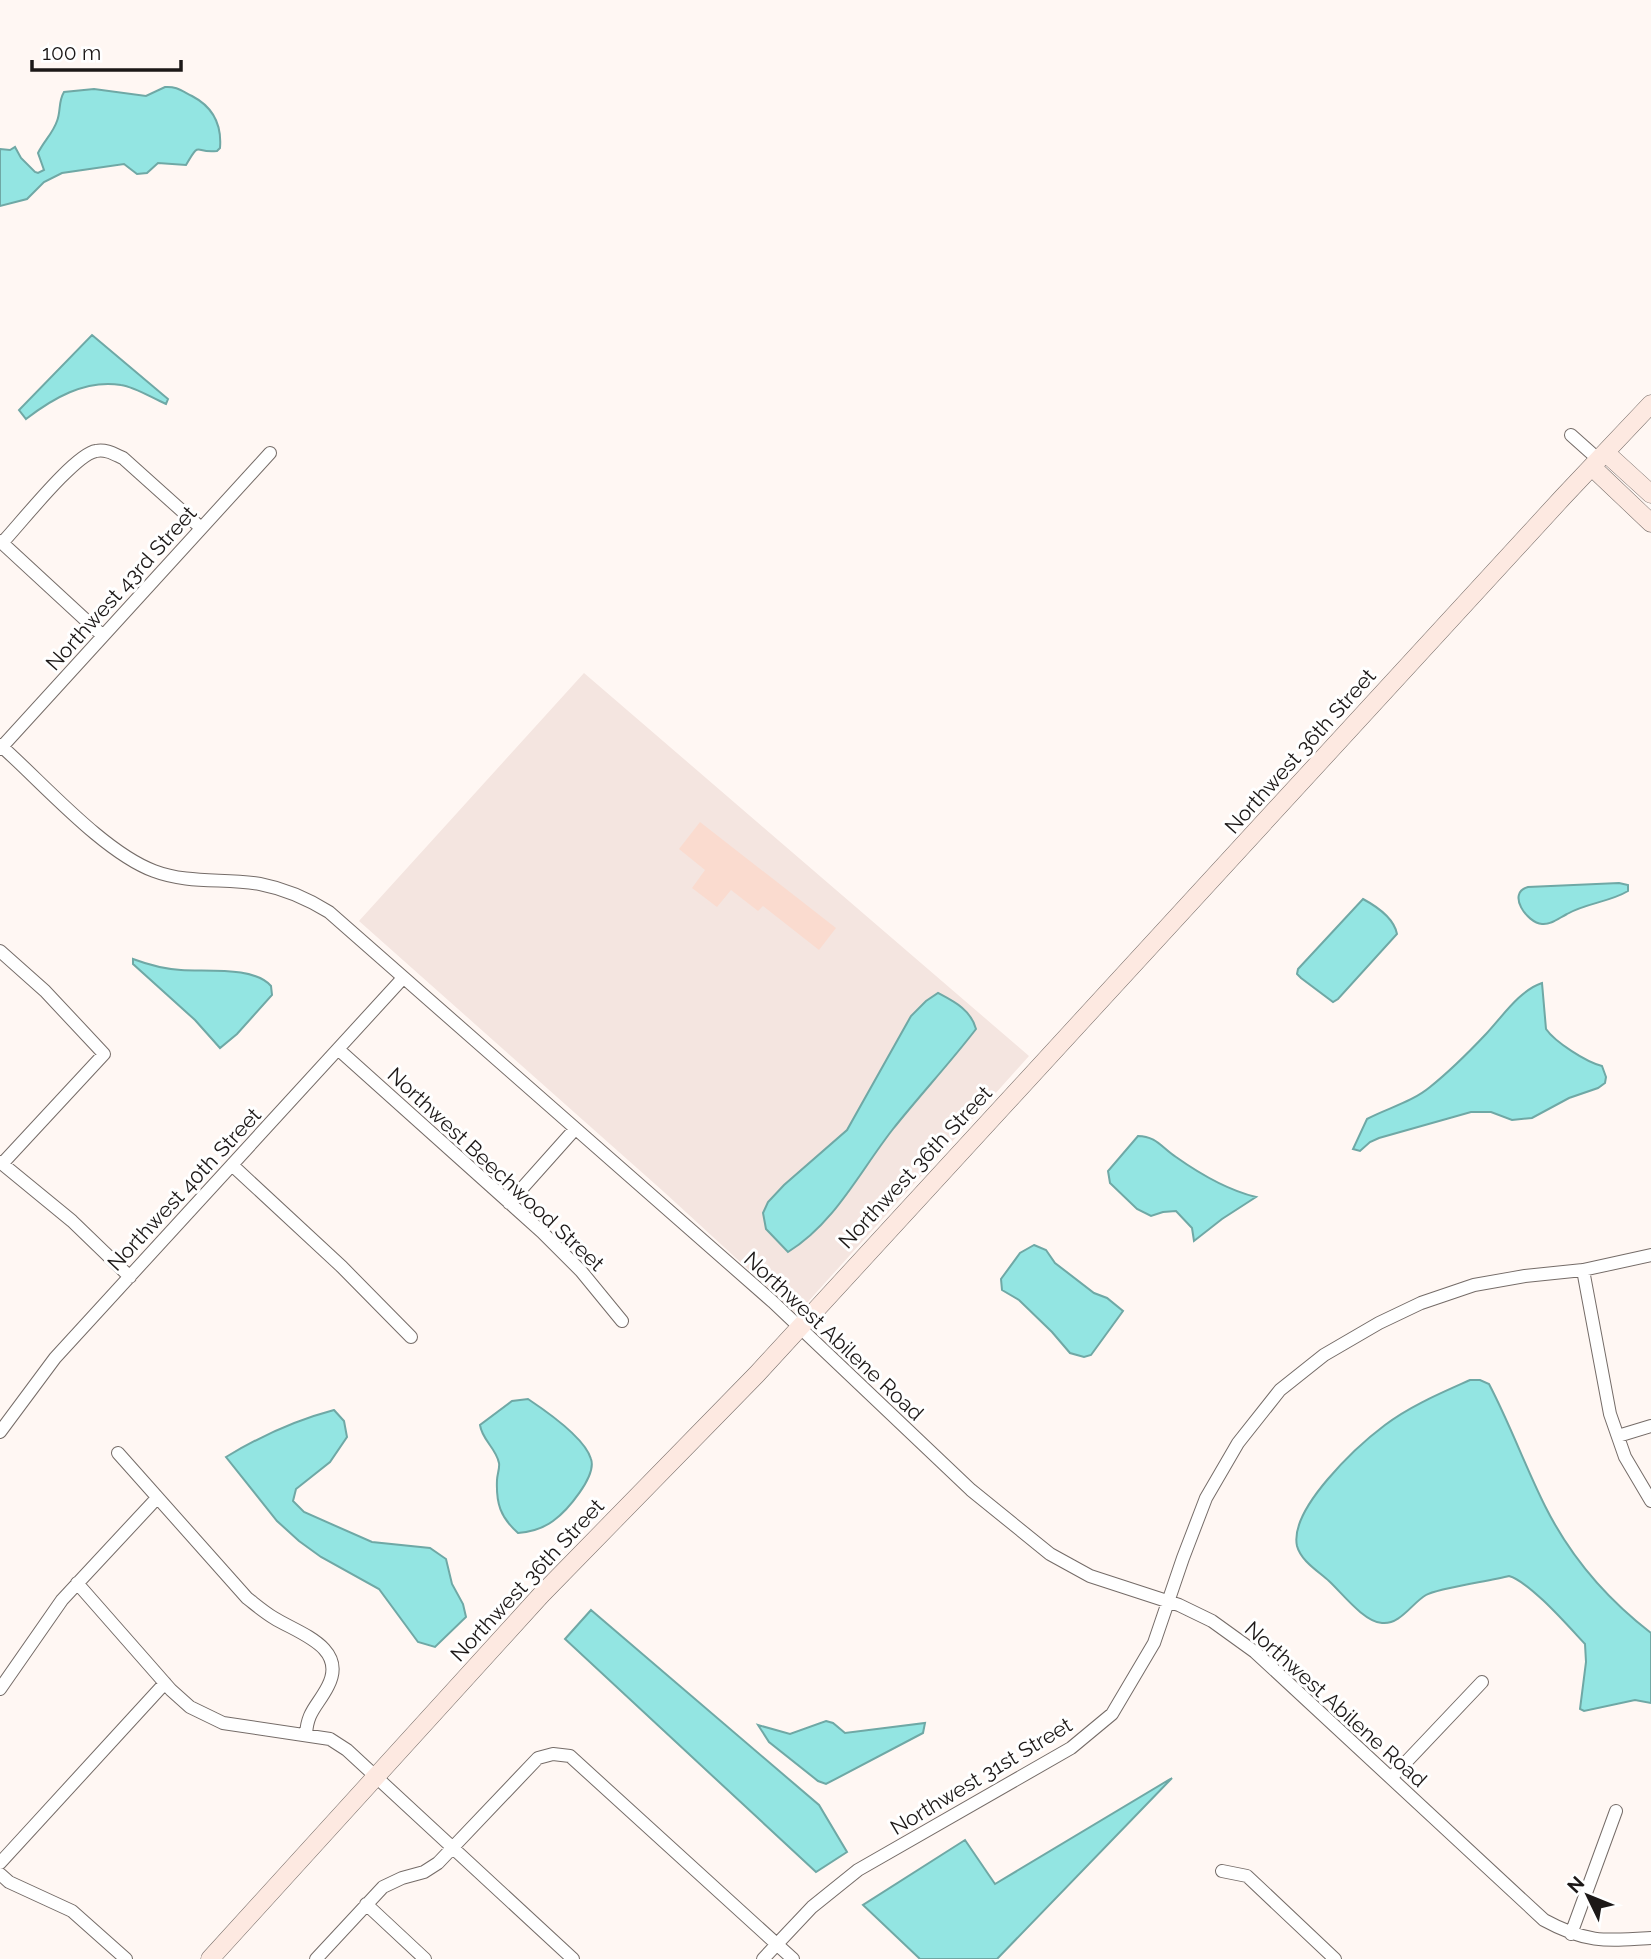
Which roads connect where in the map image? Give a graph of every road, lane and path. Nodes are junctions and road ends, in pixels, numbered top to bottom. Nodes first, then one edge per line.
1 (1651, 404) edge
2 (1571, 435) dead end
3 (270, 453) dead end
4 (1599, 460) junction
5 (1651, 494) edge
6 (1651, 523) edge
7 (201, 528) junction
8 (1, 542) edge
9 (103, 636) junction
10 (1, 747) edge
11 (0, 951) edge
12 (403, 978) junction
13 (339, 1050) junction
14 (575, 1129) junction
15 (1, 1163) edge
16 (232, 1165) junction
17 (509, 1203) junction
18 (1651, 1255) edge
19 (1583, 1270) junction
20 (130, 1277) junction
21 (622, 1321) dead end
22 (799, 1327) junction
23 (411, 1337) dead end
24 (1651, 1426) edge
25 (0, 1432) edge
26 (1618, 1436) junction
27 (118, 1453) dead end
28 (157, 1498) junction
29 (1651, 1501) edge
30 (77, 1583) junction
31 (1168, 1601) junction
32 (1482, 1682) dead end
33 (165, 1683) junction
34 (0, 1689) edge
35 (306, 1735) junction
36 (375, 1777) junction
37 (1391, 1778) junction
38 (1616, 1811) dead end
39 (452, 1849) junction
40 (0, 1863) edge
41 (1222, 1871) dead end
42 (0, 1874) edge
43 (366, 1904) junction
44 (1570, 1934) junction
45 (1651, 1938) edge
46 (776, 1944) junction
47 (126, 1959) edge
48 (210, 1959) edge
49 (316, 1959) edge
50 (425, 1959) edge
51 (573, 1959) edge
52 (763, 1959) edge
53 (793, 1959) edge
54 (1335, 1959) edge

1 - 4 main road, Northwest 36th Street
2 - 4 street
3 - 7 street, Northwest 43rd Street
4 - 5 main road
4 - 6 main road
4 - 22 main road, Northwest 36th Street
7 - 8 street
7 - 9 street, Northwest 43rd Street
8 - 9 street
9 - 10 street, Northwest 43rd Street
10 - 12 street, Northwest Abilene Road
11 - 15 street
12 - 13 street, Northwest 40th Street
12 - 14 street, Northwest Abilene Road
13 - 16 street, Northwest 40th Street
13 - 17 street, Northwest Beechwood Street
14 - 17 street
14 - 22 street, Northwest Abilene Road
15 - 20 street
16 - 20 street, Northwest 40th Street
16 - 23 street
17 - 21 street, Northwest Beechwood Street
18 - 19 street, Northwest 31st Street
19 - 26 street
19 - 31 street, Northwest 31st Street
20 - 25 street, Northwest 40th Street
22 - 31 street, Northwest Abilene Road
22 - 36 main road, Northwest 36th Street
24 - 26 street
26 - 29 street
27 - 28 street
28 - 30 street
28 - 35 street
30 - 33 street
30 - 34 street
31 - 37 street, Northwest Abilene Road
31 - 46 street, Northwest 31st Street
32 - 37 street
33 - 35 street
33 - 40 street
35 - 36 street
36 - 39 street
36 - 48 main road, Northwest 36th Street
37 - 44 street, Northwest Abilene Road
38 - 44 street
39 - 43 street
39 - 46 street
39 - 51 street
41 - 54 street
42 - 47 street
43 - 49 street
43 - 50 street
44 - 45 street, Northwest Abilene Road
46 - 52 street, Northwest 31st Street
46 - 53 street

